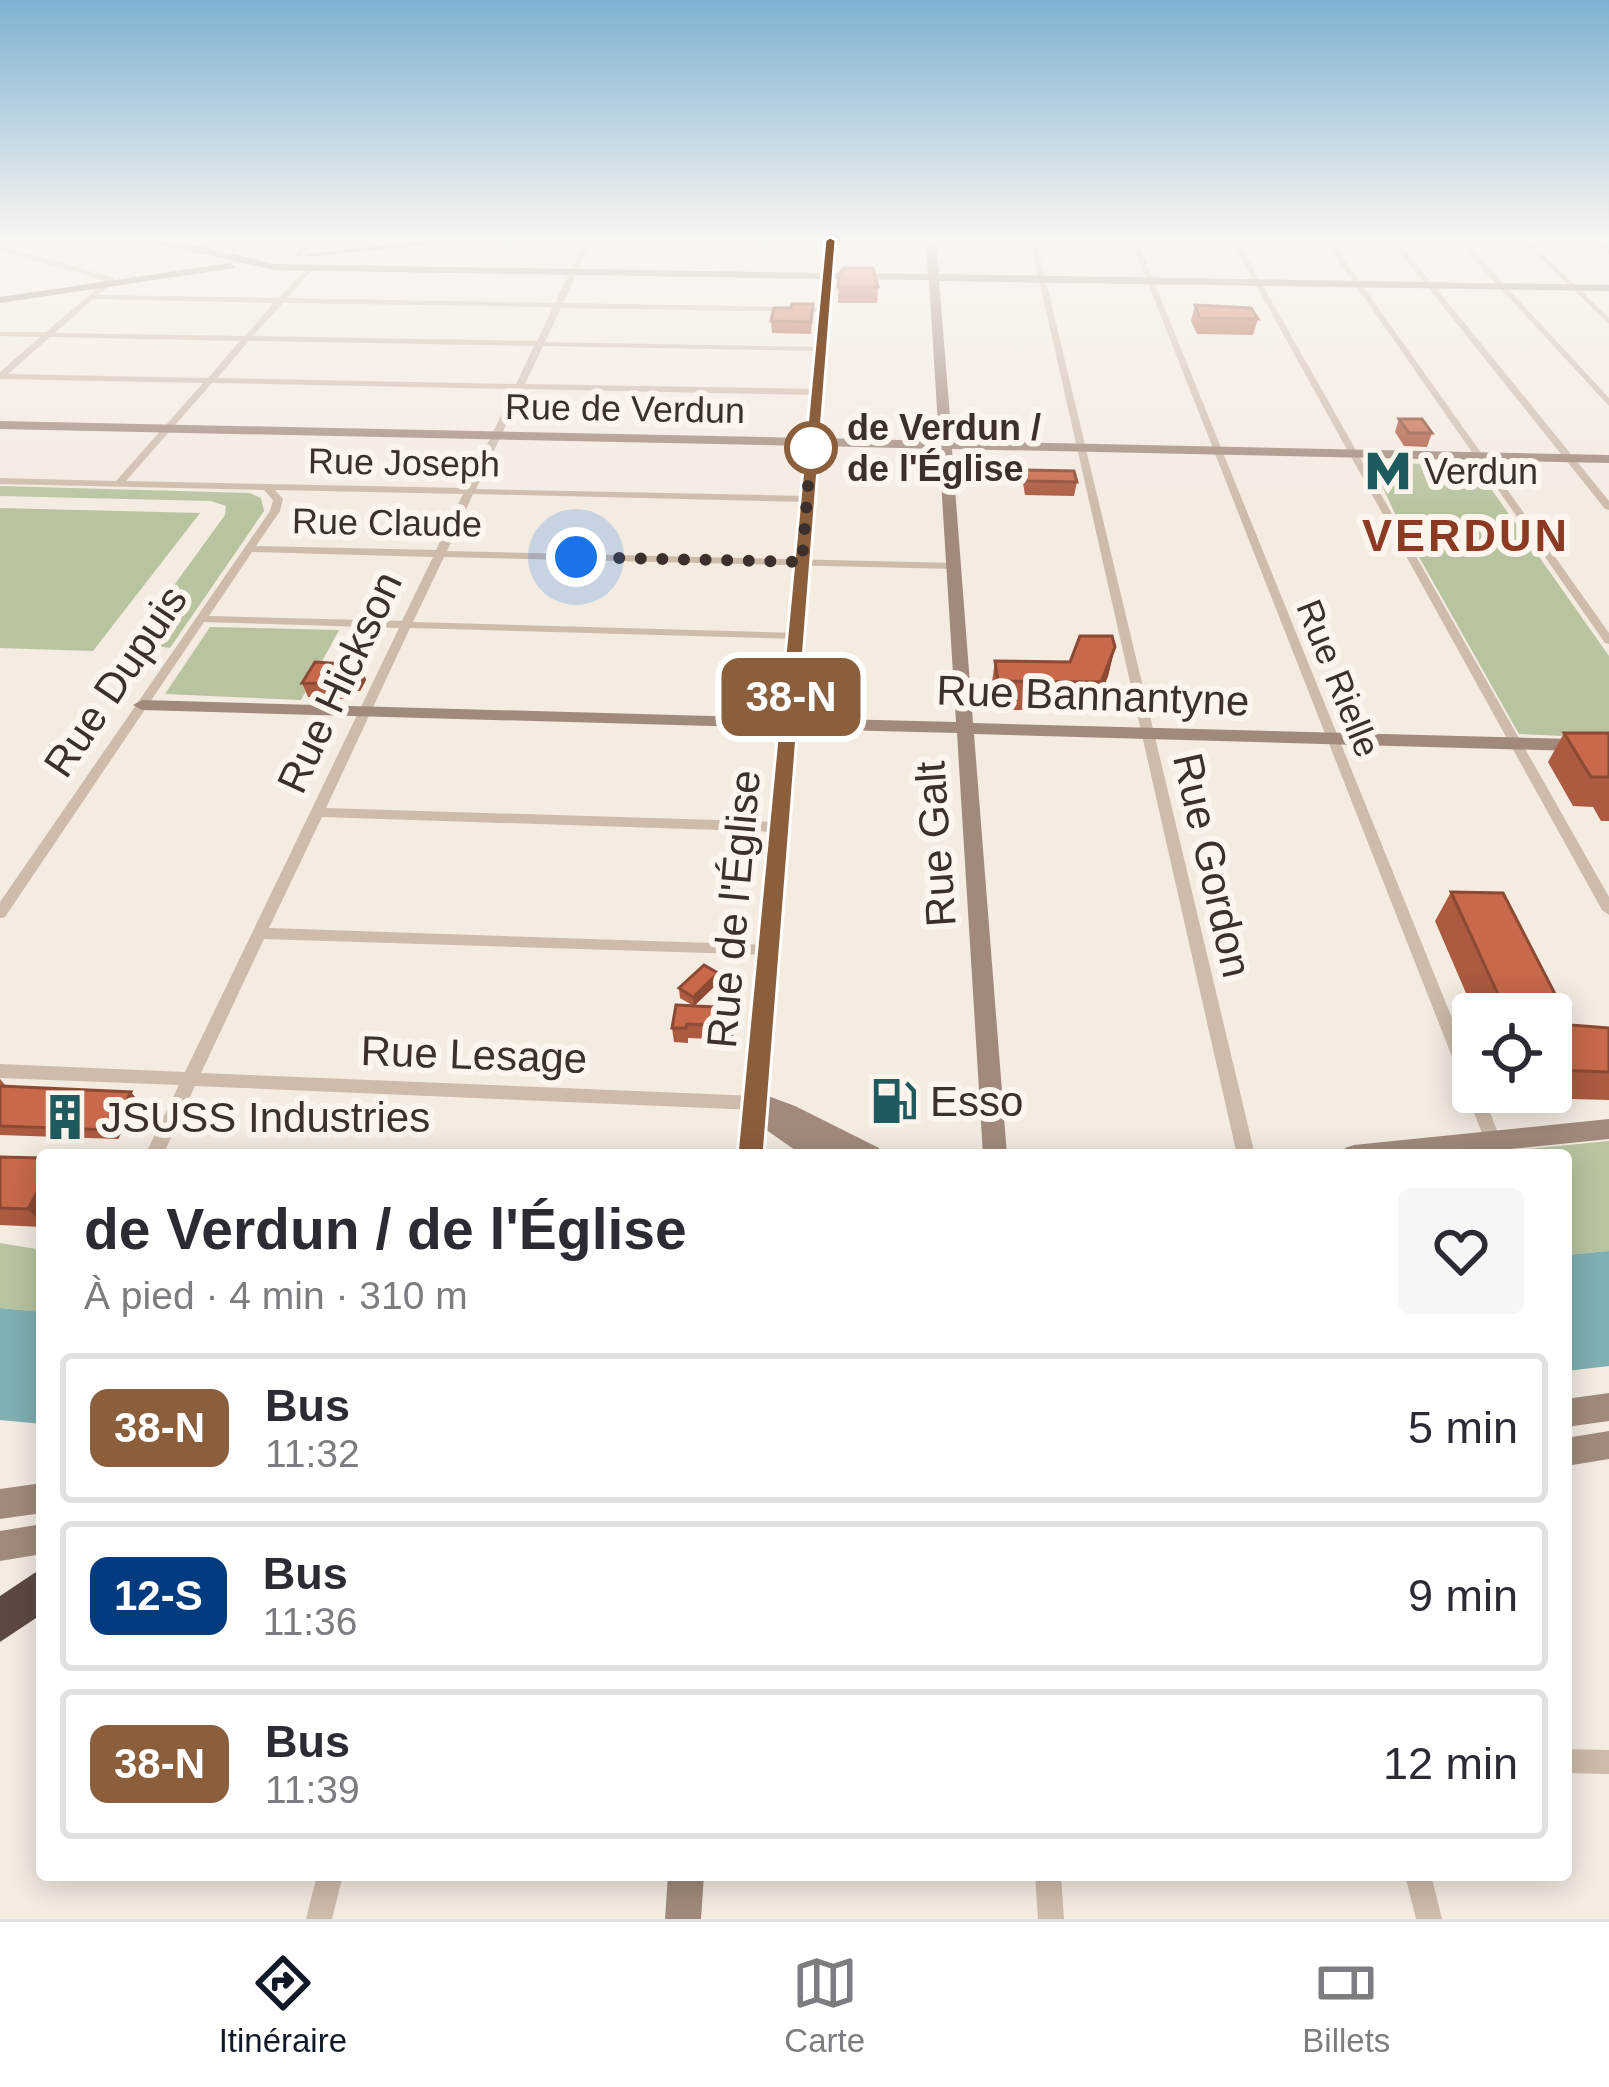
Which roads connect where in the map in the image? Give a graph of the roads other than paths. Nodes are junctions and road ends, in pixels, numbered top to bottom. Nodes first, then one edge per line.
1 (54, 330) edge
2 (255, 330) edge
3 (547, 330) edge
4 (822, 330) edge
5 (937, 330) edge
6 (1054, 330) edge
7 (1170, 330) edge
8 (1284, 330) edge
9 (1390, 330) edge
10 (1466, 330) edge
11 (1542, 330) edge
12 (0, 334) edge
13 (48, 335) junction
14 (247, 338) junction
15 (540, 344) junction
16 (820, 349) junction
17 (0, 376) edge
18 (210, 380) junction
19 (520, 386) junction
20 (816, 392) junction
21 (1609, 403) edge
22 (0, 425) edge
23 (168, 429) junction
24 (496, 435) junction
25 (812, 442) junction
26 (946, 444) junction
27 (1081, 448) junction
28 (1217, 450) junction
29 (1353, 453) junction
30 (1479, 455) junction
31 (1569, 458) junction
32 (1609, 458) edge
33 (0, 481) edge
34 (118, 484) junction
35 (268, 489) junction
36 (470, 491) junction
37 (807, 499) junction
38 (1609, 507) edge
39 (249, 548) junction
40 (440, 554) junction
41 (802, 562) junction
42 (955, 566) junction
43 (201, 619) junction
44 (406, 625) junction
45 (796, 635) junction
46 (1609, 641) edge
47 (142, 705) junction
48 (365, 711) junction
49 (789, 723) junction
50 (967, 728) junction
51 (1148, 733) junction
52 (1330, 738) junction
53 (1516, 744) junction
54 (1609, 746) edge
55 (318, 812) junction
56 (779, 827) junction
57 (1609, 910) edge
58 (0, 914) edge
59 (260, 933) junction
60 (768, 950) junction
61 (0, 1071) edge
62 (190, 1079) junction
63 (756, 1103) junction
64 (1609, 1129) edge
65 (1492, 1138) junction
66 (157, 1149) edge
67 (752, 1149) edge
68 (812, 1149) edge
69 (853, 1149) edge
70 (995, 1149) edge
71 (1245, 1149) edge
72 (1403, 1149) edge
73 (1609, 1408) edge
74 (1572, 1411) edge
75 (1609, 1445) edge
76 (1572, 1450) edge
77 (36, 1499) edge
78 (0, 1504) edge
79 (36, 1540) edge
80 (0, 1546) edge
81 (36, 1593) edge
82 (0, 1622) edge
83 (1572, 1760) edge
84 (1609, 1762) edge
85 (328, 1881) edge
86 (685, 1881) edge
87 (1048, 1881) edge
88 (1420, 1881) edge
89 (319, 1919) edge
90 (682, 1919) edge
91 (1051, 1919) edge
92 (1429, 1919) edge

1 - 13 street
2 - 14 street
3 - 15 street, Rue Hickson
4 - 16 main road, Rue de l'Église
5 - 26 main road, Rue Galt
6 - 27 street, Rue Gordon
7 - 28 street, Rue Rielle
8 - 29 street
9 - 30 street
10 - 31 street
11 - 21 street
12 - 13 street
13 - 14 street
13 - 17 street
14 - 15 street
14 - 18 street
15 - 16 street
15 - 19 street, Rue Hickson
16 - 20 main road, Rue de l'Église
17 - 18 street
18 - 19 street
18 - 23 street
19 - 20 street
19 - 24 street, Rue Hickson
20 - 25 main road, Rue de l'Église
22 - 23 main road, Rue de Verdun
23 - 24 main road, Rue de Verdun
23 - 34 street
24 - 25 main road, Rue de Verdun
24 - 36 street, Rue Hickson
25 - 26 main road, Rue de Verdun
25 - 37 main road, Rue de l'Église
26 - 27 main road, Rue de Verdun
26 - 42 main road, Rue Galt
27 - 28 main road, Rue de Verdun
27 - 51 street, Rue Gordon
28 - 29 main road, Rue de Verdun
28 - 52 street, Rue Rielle
29 - 30 main road, Rue de Verdun
29 - 53 street
30 - 31 main road, Rue de Verdun
30 - 46 street
31 - 32 main road, Rue de Verdun
31 - 38 street
33 - 34 street, Rue Joseph
34 - 35 street, Rue Joseph
35 - 36 street, Rue Joseph
35 - 39 street, Rue Dupuis
36 - 37 street, Rue Joseph
36 - 40 street, Rue Hickson
37 - 41 main road, Rue de l'Église
39 - 40 street, Rue Claude
39 - 43 street, Rue Dupuis
40 - 41 street, Rue Claude
40 - 44 street, Rue Hickson
41 - 42 street, Rue Claude
41 - 45 main road, Rue de l'Église
42 - 50 main road, Rue Galt
43 - 44 street
43 - 47 street, Rue Dupuis
44 - 45 street
44 - 48 street, Rue Hickson
45 - 49 main road, Rue de l'Église
47 - 48 main road, Rue Bannantyne
47 - 58 street, Rue Dupuis
48 - 49 main road, Rue Bannantyne
48 - 55 street, Rue Hickson
49 - 50 main road, Rue Bannantyne
49 - 56 main road, Rue de l'Église
50 - 51 main road, Rue Bannantyne
50 - 70 main road, Rue Galt
51 - 52 main road, Rue Bannantyne
51 - 71 street, Rue Gordon
52 - 53 main road, Rue Bannantyne
52 - 65 street, Rue Rielle
53 - 54 main road, Rue Bannantyne
53 - 57 street
55 - 56 street
55 - 59 street, Rue Hickson
56 - 60 main road, Rue de l'Église
59 - 60 street
59 - 62 street, Rue Hickson
60 - 63 main road, Rue de l'Église
61 - 62 street
62 - 63 street, Rue Lesage
62 - 66 street, Rue Hickson
63 - 67 main road, Rue de l'Église
63 - 68 main road
63 - 69 main road
64 - 65 main road
65 - 72 main road
73 - 74 main road
75 - 76 main road
77 - 78 main road
79 - 80 main road
81 - 82 highway
83 - 84 street
85 - 89 street
86 - 90 main road
87 - 91 street
88 - 92 street

